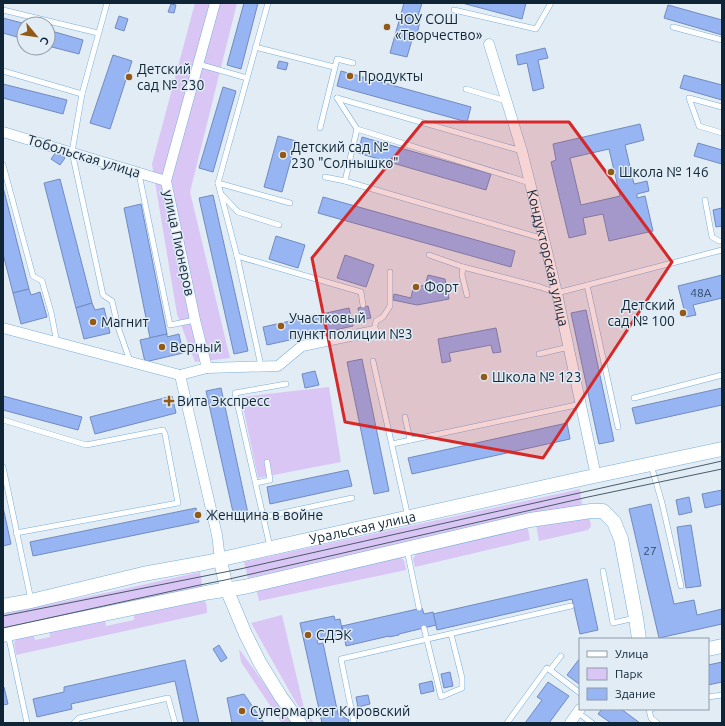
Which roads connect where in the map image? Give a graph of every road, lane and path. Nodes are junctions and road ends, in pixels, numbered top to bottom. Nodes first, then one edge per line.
1 (107, 3) edge
2 (215, 3) edge
3 (268, 3) edge
4 (551, 3) edge
5 (3, 10) edge
6 (454, 10) dead end
7 (673, 27) dead end
8 (98, 33) junction
9 (722, 40) edge
10 (489, 44) dead end
11 (256, 47) junction
12 (353, 63) dead end
13 (198, 64) junction
14 (334, 67) junction
15 (3, 72) edge
16 (247, 78) junction
17 (466, 89) dead end
18 (82, 94) junction
19 (506, 101) junction
20 (722, 107) edge
21 (320, 128) dead end
22 (357, 129) junction
23 (3, 132) edge
24 (722, 133) edge
25 (522, 151) junction
26 (72, 152) junction
27 (3, 165) edge
28 (139, 173) junction
29 (326, 176) dead end
30 (166, 181) junction
31 (345, 181) junction
32 (218, 183) junction
33 (530, 183) junction
34 (220, 193) junction
35 (705, 200) dead end
36 (290, 203) dead end
37 (279, 225) dead end
38 (544, 239) junction
39 (722, 240) edge
40 (722, 250) edge
41 (429, 255) dead end
42 (237, 256) junction
43 (463, 267) junction
44 (390, 272) dead end
45 (587, 285) junction
46 (557, 293) junction
47 (467, 295) dead end
48 (363, 305) dead end
49 (195, 320) junction
50 (3, 328) edge
51 (374, 331) joint
52 (57, 343) junction
53 (569, 347) junction
54 (539, 354) dead end
55 (373, 361) dead end
56 (130, 362) junction
57 (261, 366) junction
58 (207, 368) junction
59 (722, 375) edge
60 (180, 376) junction
61 (286, 384) dead end
62 (634, 398) dead end
63 (581, 404) junction
64 (405, 417) dead end
65 (3, 420) edge
66 (618, 427) dead end
67 (410, 440) junction
68 (392, 444) junction
69 (722, 449) edge
70 (267, 462) dead end
71 (651, 464) junction
72 (3, 467) edge
73 (596, 476) junction
74 (256, 483) junction
75 (352, 498) dead end
76 (264, 517) junction
77 (408, 518) junction
78 (16, 533) junction
79 (270, 548) junction
80 (406, 549) junction
81 (220, 559) junction
82 (603, 571) dead end
83 (681, 586) dead end
84 (227, 590) junction
85 (31, 601) junction
86 (3, 606) edge
87 (571, 606) dead end
88 (419, 608) dead end
89 (636, 618) junction
90 (424, 628) dead end
91 (451, 634) junction
92 (6, 635) edge
93 (639, 638) edge
94 (427, 639) junction
95 (722, 646) edge
96 (709, 649) edge
97 (561, 656) dead end
98 (550, 670) junction
99 (579, 692) edge
100 (722, 694) edge
101 (709, 698) edge
102 (579, 710) edge
103 (649, 710) edge
104 (27, 723) edge
105 (74, 723) edge
106 (175, 723) edge
107 (300, 723) edge
108 (354, 723) edge
109 (507, 723) edge
110 (570, 723) edge
111 (592, 723) edge
112 (657, 723) edge

1 - 8 lane
2 - 13 street, улица Пионеров
3 - 11 lane
4 - 6 lane
5 - 8 lane
7 - 9 lane
8 - 18 lane
10 - 19 street, Кондукторская улица
11 - 14 lane
11 - 16 lane
12 - 14 lane
13 - 16 lane
13 - 30 street, улица Пионеров
14 - 21 lane
15 - 18 lane
16 - 32 lane
17 - 19 lane
18 - 26 lane
19 - 25 street, Кондукторская улица
20 - 24 lane
22 - 25 lane
22 - 31 lane
22 - 33 lane
23 - 26 street, Тобольская улица
25 - 33 street, Кондукторская улица
26 - 28 street, Тобольская улица
26 - 56 lane
27 - 52 lane
28 - 30 street, Тобольская улица
28 - 49 lane
29 - 31 lane
30 - 49 street, улица Пионеров
31 - 38 lane
32 - 34 lane
32 - 36 lane
33 - 38 street, Кондукторская улица
34 - 37 lane
34 - 42 lane
35 - 39 lane
38 - 46 street, Кондукторская улица
40 - 45 lane
41 - 43 lane
42 - 48 lane
42 - 57 lane
43 - 46 lane
43 - 47 lane
44 - 51 lane
45 - 46 lane
45 - 66 lane
46 - 53 street, Кондукторская улица
49 - 58 street, улица Пионеров
50 - 52 street
51 - 57 street
52 - 56 street
53 - 54 lane
53 - 63 street, Кондукторская улица
55 - 68 lane
56 - 60 street
57 - 58 street
58 - 60 street
59 - 62 lane
60 - 81 street
61 - 74 lane
63 - 67 lane
63 - 73 street, Кондукторская улица
64 - 67 lane
65 - 78 lane
67 - 68 lane
68 - 77 lane
69 - 71 main road, Уральская улица
70 - 74 lane
71 - 73 main road, Уральская улица
71 - 83 lane
72 - 78 lane
73 - 77 main road, Уральская улица
74 - 76 lane
75 - 76 lane
76 - 79 lane
77 - 79 main road, Уральская улица
78 - 85 lane
79 - 81 main road, Уральская улица
80 - 84 main road
80 - 88 lane
80 - 89 main road
81 - 84 street
81 - 85 main road, Уральская улица
82 - 89 lane
84 - 92 main road
84 - 107 street
85 - 86 main road, Уральская улица
87 - 91 lane
89 - 93 main road
90 - 94 lane
91 - 94 lane
91 - 94 lane
92 - 104 lane
94 - 108 lane
95 - 96 main road
97 - 98 lane
98 - 99 lane
98 - 109 lane
100 - 101 lane
102 - 110 street
102 - 111 lane
103 - 112 lane
105 - 106 lane

